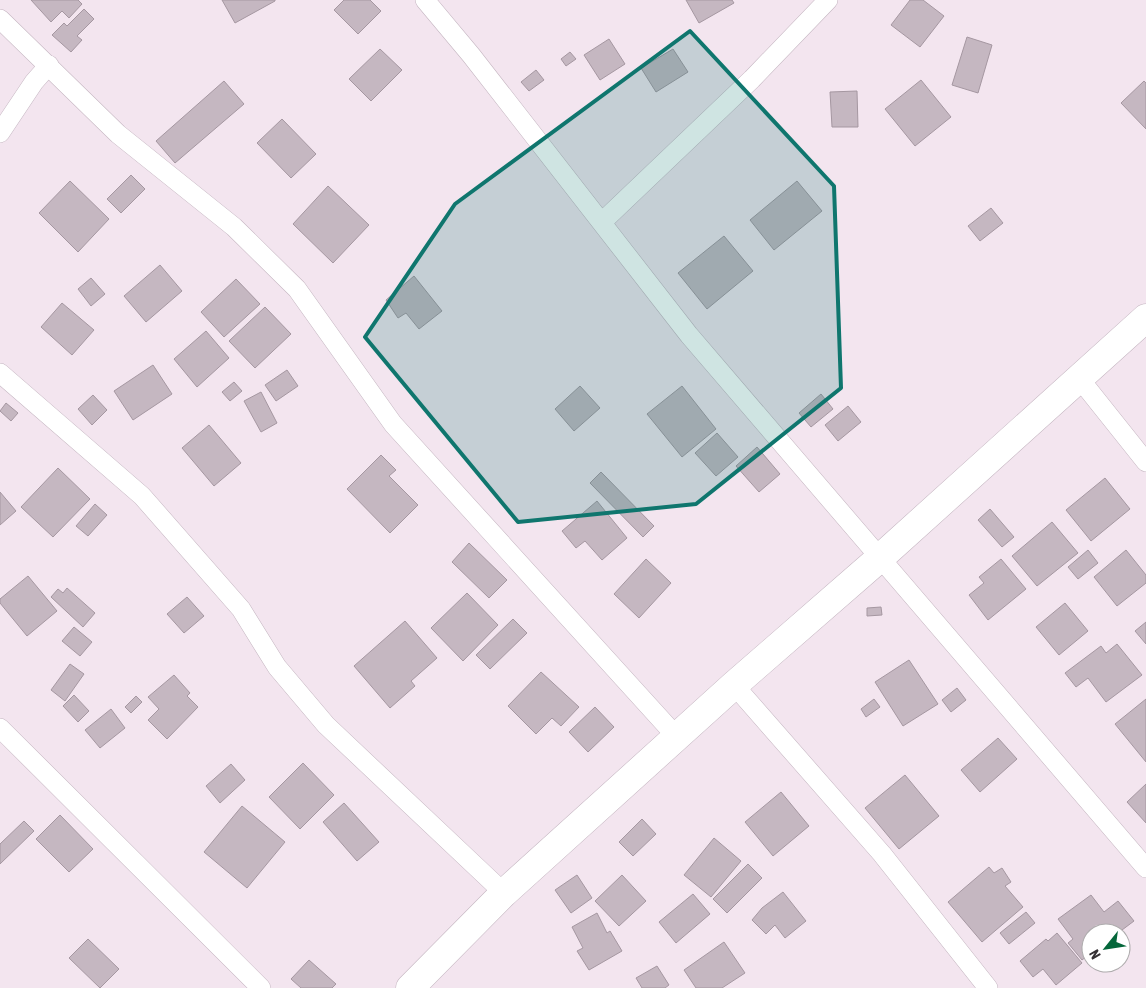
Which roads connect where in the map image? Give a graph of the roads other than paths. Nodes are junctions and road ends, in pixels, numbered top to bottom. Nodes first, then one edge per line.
1 (425, 0) edge
2 (828, 0) edge
3 (0, 19) edge
4 (49, 65) junction
5 (0, 134) edge
6 (602, 222) junction
7 (1146, 318) edge
8 (0, 373) edge
9 (1079, 378) junction
10 (1146, 462) edge
11 (881, 557) junction
12 (734, 685) junction
13 (0, 728) edge
14 (676, 736) junction
15 (1146, 868) edge
16 (504, 893) junction
17 (261, 988) edge
18 (410, 988) edge
19 (988, 988) edge

1 - 6 street
2 - 6 street
3 - 4 street
4 - 5 street
4 - 14 street
6 - 11 street
7 - 9 main road
8 - 16 street
9 - 10 street
9 - 11 main road
11 - 12 main road
11 - 15 street
12 - 14 main road
12 - 19 street
13 - 17 street
14 - 16 main road
16 - 18 main road

